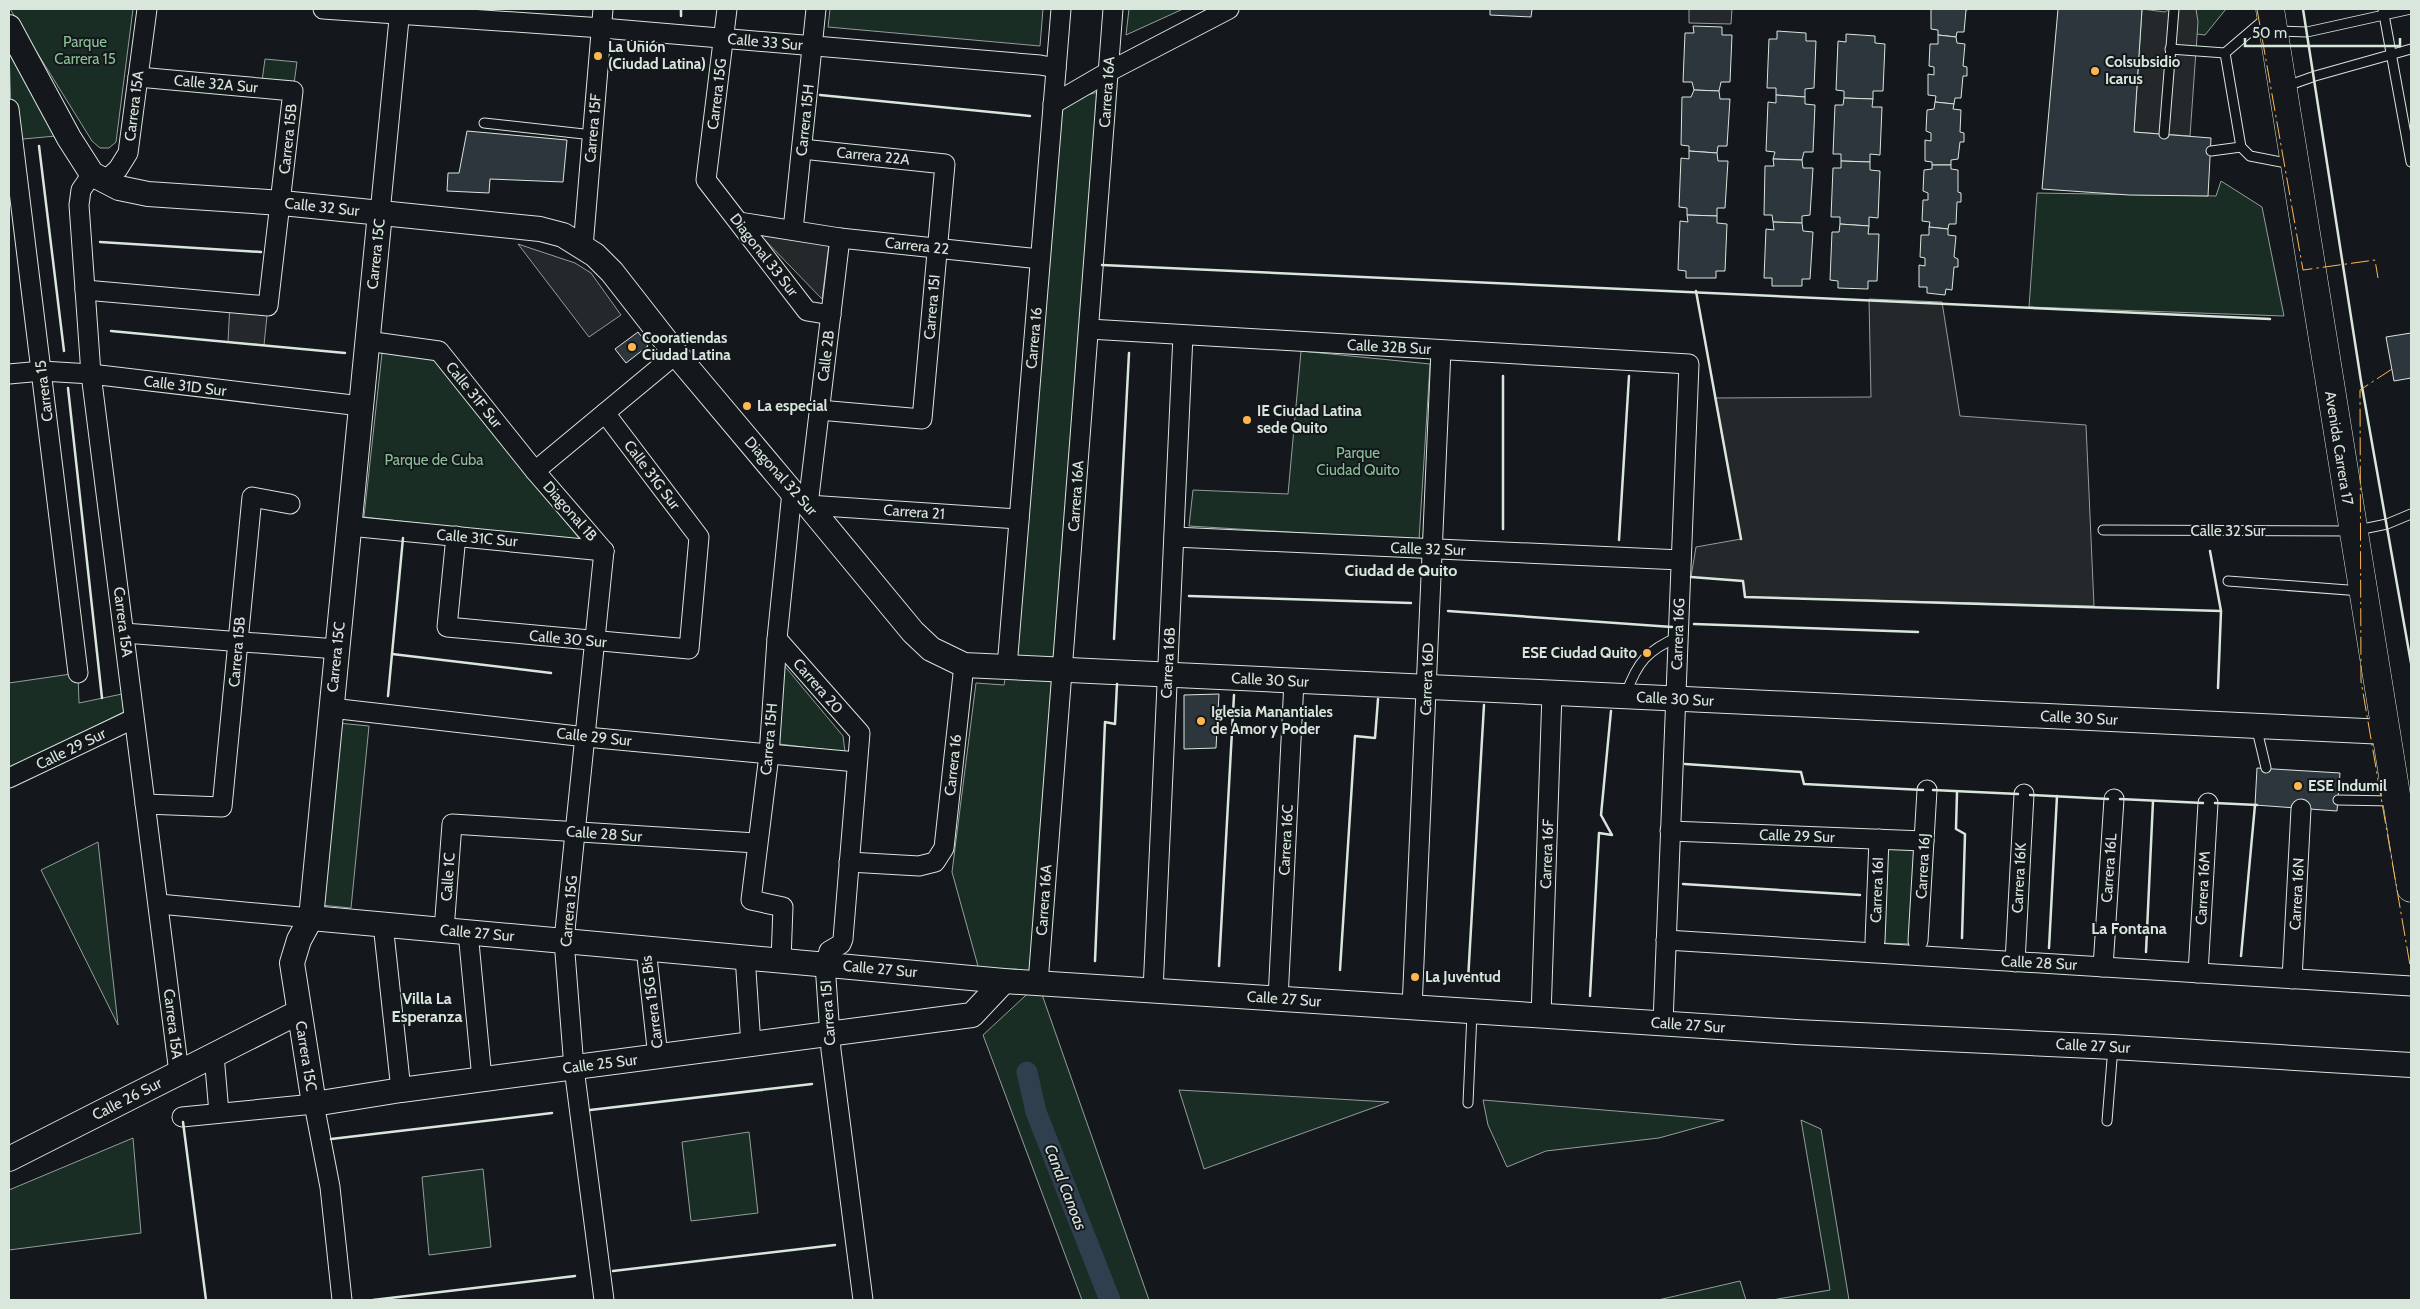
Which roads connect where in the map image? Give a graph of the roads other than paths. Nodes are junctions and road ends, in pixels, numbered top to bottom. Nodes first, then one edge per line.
1 (147, 9) edge
2 (328, 9) edge
3 (604, 9) edge
4 (727, 9) edge
5 (816, 9) edge
6 (1061, 9) edge
7 (1113, 9) edge
8 (2174, 9) edge
9 (2411, 9) edge
10 (1226, 10) edge
11 (400, 12) edge
12 (2383, 13) edge
13 (2271, 18) edge
14 (9, 27) edge
15 (602, 28) junction
16 (724, 38) junction
17 (812, 46) junction
18 (2170, 49) junction
19 (2411, 50) edge
20 (2224, 53) junction
21 (2391, 54) junction
22 (1056, 68) junction
23 (1108, 72) junction
24 (138, 77) junction
25 (2282, 87) junction
26 (293, 92) joint
27 (1053, 104) junction
28 (9, 109) edge
29 (484, 123) dead end
30 (2164, 134) dead end
31 (593, 135) junction
32 (2241, 146) junction
33 (802, 149) junction
34 (2210, 151) dead end
35 (2411, 162) edge
36 (945, 164) joint
37 (2294, 164) junction
38 (99, 178) junction
39 (706, 180) joint
40 (282, 203) junction
41 (380, 213) junction
42 (739, 222) junction
43 (793, 230) junction
44 (840, 238) junction
45 (583, 247) junction
46 (938, 247) junction
47 (1040, 259) junction
48 (85, 290) junction
49 (831, 315) junction
50 (1089, 329) junction
51 (1183, 335) junction
52 (367, 341) junction
53 (1440, 350) junction
54 (676, 354) junction
55 (1689, 364) joint
56 (42, 371) junction
57 (9, 374) edge
58 (90, 374) junction
59 (361, 406) junction
60 (819, 410) junction
61 (605, 414) junction
62 (535, 471) junction
63 (800, 498) junction
64 (290, 504) dead end
65 (2411, 514) edge
66 (1019, 519) junction
67 (349, 526) junction
68 (2103, 530) dead end
69 (2353, 531) junction
70 (456, 536) junction
71 (1174, 537) junction
72 (1432, 549) junction
73 (604, 551) junction
74 (1681, 560) junction
75 (2228, 581) dead end
76 (2364, 591) junction
77 (124, 633) junction
78 (1678, 637) junction
79 (777, 639) junction
80 (238, 642) junction
81 (596, 642) junction
82 (337, 649) junction
83 (689, 649) joint
84 (964, 665) junction
85 (1007, 667) junction
86 (1062, 670) junction
87 (78, 673) dead end
88 (1167, 675) junction
89 (1294, 681) junction
90 (1427, 687) junction
91 (1552, 693) junction
92 (1625, 696) junction
93 (1676, 698) junction
94 (331, 708) junction
95 (133, 719) junction
96 (2256, 726) junction
97 (2386, 732) junction
98 (860, 733) joint
99 (586, 737) junction
100 (769, 755) junction
101 (858, 762) junction
102 (2266, 768) dead end
103 (9, 778) edge
104 (1927, 790) dead end
105 (2024, 794) dead end
106 (2114, 799) dead end
107 (2338, 800) dead end
108 (2396, 801) junction
109 (2208, 803) dead end
110 (145, 804) junction
111 (2301, 809) dead end
112 (452, 824) joint
113 (1670, 831) junction
114 (577, 832) junction
115 (1879, 839) junction
116 (1924, 841) junction
117 (756, 843) junction
118 (850, 862) junction
119 (2411, 888) edge
120 (159, 904) junction
121 (311, 918) junction
122 (383, 924) junction
123 (444, 930) junction
124 (468, 932) junction
125 (564, 940) junction
126 (1666, 940) junction
127 (1875, 941) dead end
128 (1918, 941) dead end
129 (646, 948) junction
130 (745, 956) junction
131 (781, 960) junction
132 (2015, 962) junction
133 (825, 964) junction
134 (2103, 967) junction
135 (2198, 973) junction
136 (2292, 979) junction
137 (1004, 981) junction
138 (1038, 984) junction
139 (2411, 986) edge
140 (1153, 991) junction
141 (1278, 999) junction
142 (1412, 1008) junction
143 (1472, 1011) junction
144 (299, 1012) junction
145 (1541, 1016) junction
146 (1662, 1023) junction
147 (829, 1035) junction
148 (751, 1045) junction
149 (2113, 1047) junction
150 (214, 1055) junction
151 (658, 1057) junction
152 (2411, 1065) edge
153 (574, 1068) junction
154 (179, 1072) junction
155 (482, 1080) junction
156 (401, 1090) junction
157 (1468, 1103) dead end
158 (314, 1104) junction
159 (219, 1113) junction
160 (182, 1117) dead end
161 (2107, 1121) dead end
162 (9, 1159) edge
163 (342, 1300) edge
164 (604, 1300) edge
165 (863, 1300) edge

1 - 24 street, Carrera 15A
2 - 11 street, Calle 33 Sur
3 - 15 street, Carrera 15F
4 - 16 street, Carrera 15G
5 - 17 street, Carrera 15H
6 - 22 street, Carrera 16
7 - 23 street, Carrera 16A
8 - 18 lane
9 - 12 lane
10 - 23 street
11 - 15 street, Calle 33 Sur
11 - 41 street, Carrera 15C
12 - 13 lane
12 - 21 lane
13 - 20 lane
13 - 25 main road, Avenida Carrera 17
14 - 38 street
15 - 16 street, Calle 33 Sur
15 - 31 street, Carrera 15F
16 - 17 street, Calle 33 Sur
16 - 39 street, Carrera 15G
17 - 22 street, Calle 33 Sur
17 - 33 street, Carrera 15H
18 - 20 lane
18 - 30 lane
19 - 21 lane
20 - 32 lane
21 - 25 lane
21 - 35 lane
22 - 27 street, Carrera 16
23 - 27 street
23 - 50 street, Carrera 16A
24 - 26 street, Calle 32A Sur
24 - 38 street, Carrera 15A
25 - 37 main road, Avenida Carrera 17
26 - 40 street, Carrera 15B
27 - 47 street, Carrera 16
28 - 56 street, Carrera 15
29 - 31 lane
31 - 45 street, Carrera 15F
32 - 34 lane
32 - 37 lane
33 - 36 street, Carrera 22A
33 - 43 street, Carrera 15H
36 - 46 street, Carrera 15I
37 - 69 main road, Avenida Carrera 17
38 - 40 street, Calle 32 Sur
38 - 48 street, Carrera 15A
39 - 42 street, Diagonal 33 Sur
40 - 41 street, Calle 32 Sur
40 - 48 street, Carrera 15B
41 - 45 street, Calle 32 Sur
41 - 52 street, Carrera 15C
42 - 43 street, Carrera 22
42 - 49 street, Diagonal 33 Sur
43 - 44 street, Carrera 22
44 - 46 street, Carrera 22
44 - 49 street, Calle 2B
45 - 54 street, Diagonal 32 Sur
46 - 47 street, Carrera 22
46 - 60 street, Carrera 15I
47 - 66 street, Carrera 16
48 - 58 street, Carrera 15A
49 - 60 street, Calle 2B
50 - 51 street, Calle 32B Sur
50 - 86 street, Carrera 16A
51 - 53 street, Calle 32B Sur
51 - 71 street, Carrera 16B
52 - 59 street, Carrera 15C
52 - 62 street, Calle 31F Sur
53 - 55 street, Calle 32B Sur
53 - 72 street, Carrera 16D
54 - 61 street
54 - 63 street, Diagonal 32 Sur
55 - 74 street, Carrera 16G
56 - 57 street, Calle 31D Sur
56 - 58 street, Calle 31D Sur
56 - 87 street, Carrera 15
58 - 59 street, Calle 31D Sur
58 - 77 street, Carrera 15A
59 - 67 street, Carrera 15C
60 - 63 street, Calle 2B
61 - 62 street
61 - 83 street, Calle 31G Sur
62 - 73 street, Diagonal 1B
63 - 66 street, Carrera 21
63 - 79 street, Carrera 15H
63 - 84 street, Diagonal 32 Sur
64 - 80 street, Carrera 15B
65 - 69 lane, Calle 32 Sur
66 - 85 street, Carrera 16
67 - 70 street, Calle 31C Sur
67 - 82 street, Carrera 15C
68 - 69 lane, Calle 32 Sur
69 - 76 main road, Avenida Carrera 17
70 - 73 street, Calle 31C Sur
70 - 81 street, Calle 30 Sur
71 - 72 street, Calle 32 Sur
71 - 88 street, Carrera 16B
72 - 74 street, Calle 32 Sur
72 - 90 street, Carrera 16D
73 - 81 street, Carrera 15G
74 - 78 street, Carrera 16G
75 - 76 lane
76 - 97 main road, Avenida Carrera 17
77 - 80 street
77 - 95 street, Carrera 15A
78 - 92 lane
78 - 93 street, Carrera 16G
79 - 98 street, Carrera 20
79 - 100 street, Carrera 15H
80 - 82 street
80 - 110 street, Carrera 15B
81 - 83 street, Calle 30 Sur
81 - 99 street, Carrera 15G
82 - 94 street, Carrera 15C
84 - 85 street, Calle 30 Sur
84 - 118 street, Carrera 16
85 - 86 street, Calle 30 Sur
86 - 88 street, Calle 30 Sur
86 - 138 street, Carrera 16A
88 - 89 street, Calle 30 Sur
88 - 140 street, Carrera 16B
89 - 90 street, Calle 30 Sur
89 - 141 street, Carrera 16C
90 - 91 street, Calle 30 Sur
90 - 142 street, Carrera 16D
91 - 92 street, Calle 30 Sur
91 - 145 street, Carrera 16F
92 - 93 street, Calle 30 Sur
93 - 96 street, Calle 30 Sur
93 - 113 street, Carrera 16G
94 - 99 street, Calle 29 Sur
94 - 121 street, Carrera 15C
95 - 103 street, Calle 29 Sur
95 - 110 street, Carrera 15A
96 - 97 street, Calle 30 Sur
96 - 102 lane
97 - 108 main road, Avenida Carrera 17
98 - 101 street, Carrera 15I
99 - 100 street, Calle 29 Sur
99 - 114 street, Carrera 15G
100 - 101 street, Calle 29 Sur
100 - 117 street, Carrera 15H
101 - 118 street, Carrera 15I
104 - 116 street, Carrera 16J
105 - 132 street, Carrera 16K
106 - 134 street, Carrera 16L
107 - 108 lane
108 - 119 main road, Avenida Carrera 17
109 - 135 street, Carrera 16M
110 - 120 street, Carrera 15A
111 - 136 street, Carrera 16N
112 - 114 street, Calle 28 Sur
112 - 123 street, Calle 1C
113 - 115 street, Calle 29 Sur
113 - 126 street, Carrera 16G
114 - 117 street, Calle 28 Sur
114 - 125 street, Carrera 15G
115 - 116 street, Calle 29 Sur
115 - 127 street, Carrera 16I
116 - 128 street, Carrera 16J
117 - 131 street, Carrera 15H
118 - 133 street, Carrera 15I
120 - 121 street, Calle 27 Sur
120 - 154 street, Carrera 15A
121 - 122 street, Calle 27 Sur
121 - 144 street, Carrera 15C
122 - 123 street, Calle 27 Sur
122 - 156 street
123 - 124 street, Calle 27 Sur
124 - 125 street, Calle 27 Sur
124 - 155 street
125 - 129 street, Calle 27 Sur
125 - 153 street, Carrera 15G
126 - 132 street, Calle 28 Sur
126 - 146 street, Carrera 16G
129 - 130 street, Calle 27 Sur
129 - 151 street, Carrera 15G Bis
130 - 131 street, Calle 27 Sur
130 - 148 street
131 - 133 street, Calle 27 Sur
132 - 134 street, Calle 28 Sur
133 - 137 street, Calle 27 Sur
133 - 147 street, Carrera 15I
134 - 135 street, Calle 28 Sur
135 - 136 street, Calle 28 Sur
136 - 139 street, Calle 28 Sur
137 - 138 street, Calle 27 Sur
137 - 147 street, Calle 25 Sur
138 - 140 street, Calle 27 Sur
140 - 141 street, Calle 27 Sur
141 - 142 street, Calle 27 Sur
142 - 143 street, Calle 27 Sur
143 - 145 street, Calle 27 Sur
143 - 157 lane
144 - 150 street, Calle 26 Sur
144 - 158 street, Carrera 15C
145 - 146 street, Calle 27 Sur
146 - 149 street, Calle 27 Sur
147 - 148 street, Calle 25 Sur
147 - 165 street, Carrera 15I
148 - 151 street, Calle 25 Sur
149 - 152 street, Calle 27 Sur
149 - 161 lane
150 - 154 street, Calle 26 Sur
150 - 159 street
151 - 153 street, Calle 25 Sur
153 - 155 street, Calle 25 Sur
153 - 164 street, Carrera 15G
154 - 162 street, Calle 26 Sur
155 - 156 street, Calle 25 Sur
156 - 158 street, Calle 25 Sur
158 - 159 street, Calle 25 Sur
158 - 163 street, Carrera 15C
159 - 160 street, Calle 25 Sur

